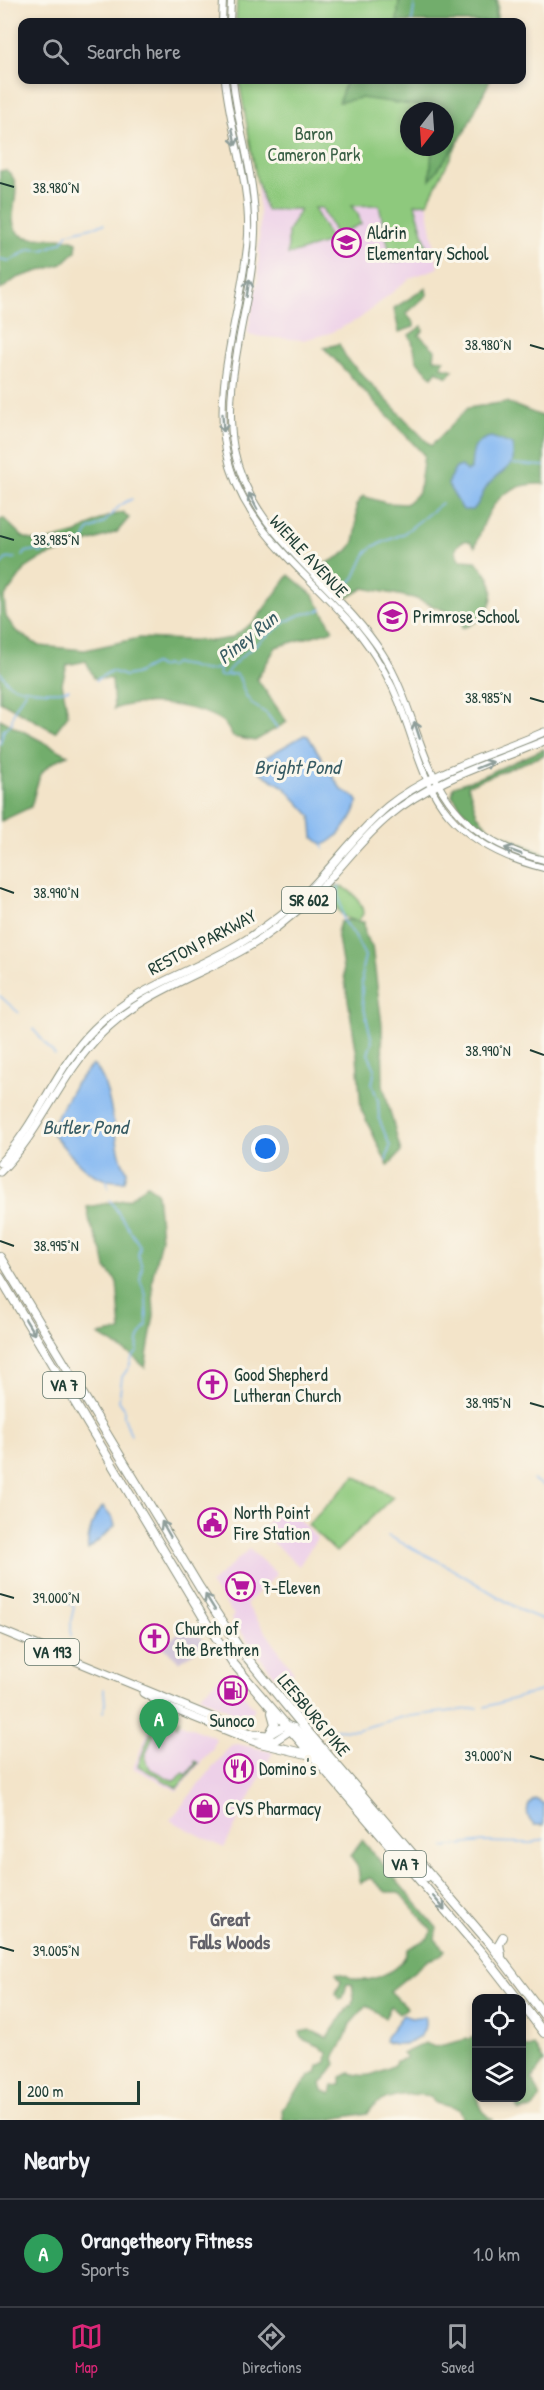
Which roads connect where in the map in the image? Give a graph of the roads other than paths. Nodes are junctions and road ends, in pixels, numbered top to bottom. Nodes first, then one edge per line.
1 (223, 0) edge
2 (231, 0) edge
3 (222, 18) edge
4 (230, 18) edge
5 (226, 84) edge
6 (234, 84) edge
7 (544, 732) edge
8 (544, 741) edge
9 (432, 783) junction
10 (544, 860) edge
11 (544, 868) edge
12 (0, 1163) edge
13 (0, 1172) edge
14 (0, 1257) edge
15 (0, 1277) edge
16 (0, 1630) edge
17 (123, 1682) junction
18 (269, 1706) junction
19 (292, 1726) junction
20 (269, 1736) junction
21 (260, 1743) junction
22 (312, 1755) junction
23 (483, 1936) junction
24 (502, 1960) junction
25 (514, 1994) edge
26 (526, 2009) edge
27 (544, 2015) edge
28 (544, 2033) edge

1 - 3 main road
2 - 4 main road
5 -> 9 main road, WIEHLE AVENUE
9 -> 6 main road, WIEHLE AVENUE
7 - 9 main road, RESTON PARKWAY / SR 602
9 -> 8 main road, RESTON PARKWAY / SR 602
10 -> 9 main road, WIEHLE AVENUE
9 - 11 main road, WIEHLE AVENUE
9 - 12 main road, RESTON PARKWAY / SR 602
9 - 13 main road, RESTON PARKWAY / SR 602
19 -> 14 highway, LEESBURG PIKE / VA 7
15 -> 18 highway, LEESBURG PIKE / VA 7
16 - 17 main road, VA 193
17 - 20 main road, VA 193
17 - 21 main road, VA 193
18 - 19 highway, LEESBURG PIKE / VA 7
18 - 20 highway
19 - 20 main road
19 - 21 main road
19 - 22 highway, LEESBURG PIKE / VA 7
19 - 23 highway, LEESBURG PIKE / VA 7
21 - 22 highway
22 -> 25 highway, LEESBURG PIKE / VA 7
23 - 24 highway, LEESBURG PIKE / VA 7
23 - 24 highway
24 - 27 highway, LEESBURG PIKE / VA 7
26 - 28 highway

